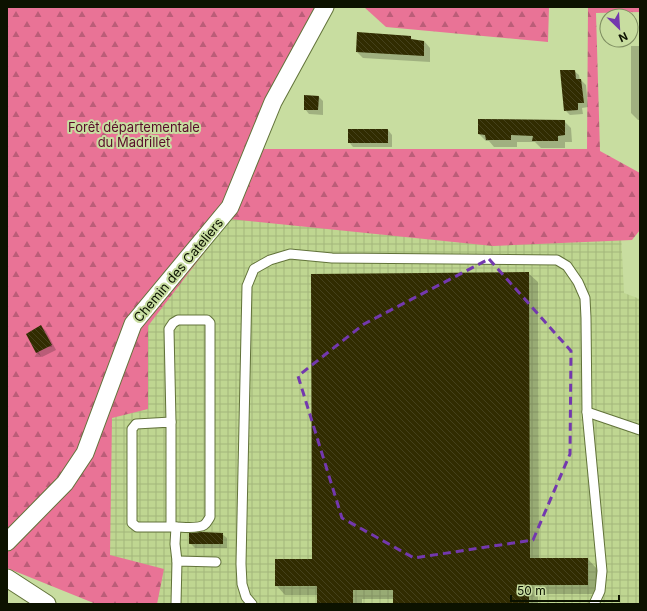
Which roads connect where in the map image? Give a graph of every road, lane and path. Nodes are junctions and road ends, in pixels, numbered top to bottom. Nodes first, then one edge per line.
1 (326, 7) edge
2 (587, 412) junction
3 (171, 422) junction
4 (640, 430) edge
5 (174, 527) junction
6 (7, 542) edge
7 (177, 562) junction
8 (216, 562) dead end
9 (7, 578) edge
10 (47, 604) edge
11 (176, 604) edge
12 (252, 604) edge
13 (594, 604) edge

1 - 6 street, Chemin des Cateliers
2 - 4 lane
2 - 12 lane
2 - 13 lane
3 - 5 lane
3 - 5 lane
3 - 5 lane
5 - 7 lane
7 - 8 lane
7 - 11 lane
9 - 10 street

